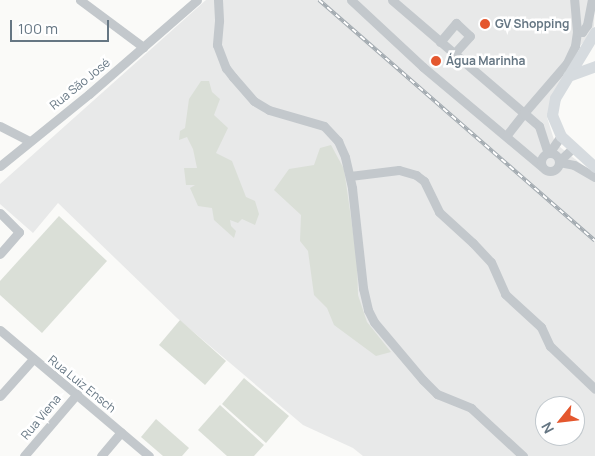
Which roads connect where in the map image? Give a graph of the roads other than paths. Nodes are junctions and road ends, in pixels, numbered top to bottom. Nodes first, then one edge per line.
1 (82, 0) edge
2 (196, 0) edge
3 (218, 0) edge
4 (351, 0) edge
5 (392, 0) edge
6 (574, 0) edge
7 (592, 0) edge
8 (577, 32) junction
9 (595, 32) edge
10 (440, 42) junction
11 (143, 47) junction
12 (454, 54) junction
13 (595, 66) edge
14 (568, 76) junction
15 (524, 113) junction
16 (0, 126) edge
17 (506, 136) junction
18 (561, 136) junction
19 (29, 142) junction
20 (573, 148) junction
21 (549, 153) junction
22 (559, 162) junction
23 (0, 166) edge
24 (542, 167) junction
25 (595, 167) edge
26 (350, 176) junction
27 (595, 177) edge
28 (0, 213) edge
29 (0, 254) edge
30 (0, 330) edge
31 (33, 359) junction
32 (595, 389) edge
33 (77, 394) junction
34 (0, 396) edge
35 (121, 432) junction
36 (24, 456) edge
37 (101, 456) edge
38 (149, 456) edge
39 (524, 456) edge

1 - 11 street
2 - 11 street, Rua São José
3 - 26 street
4 - 17 street
5 - 10 street
6 - 8 street
7 - 8 street
8 - 15 street
9 - 14 main road
10 - 12 street
10 - 12 street
11 - 19 street, Rua São José
12 - 15 street
13 - 14 main road
14 - 18 main road
15 - 17 street
15 - 21 street
16 - 19 street
17 - 24 street
18 - 20 main road
18 - 21 street
19 - 23 street, Rua São José
20 - 22 street
20 - 25 main road
21 - 22 street
21 - 24 street
22 - 24 street
22 - 27 street
26 - 32 street
26 - 39 street
28 - 29 street
30 - 31 street, Rua Luiz Ensch
31 - 33 street, Rua Luiz Ensch
31 - 34 street
33 - 35 street, Rua Luiz Ensch
33 - 36 street, Rua Viena
35 - 37 street
35 - 38 street, Rua Luiz Ensch

